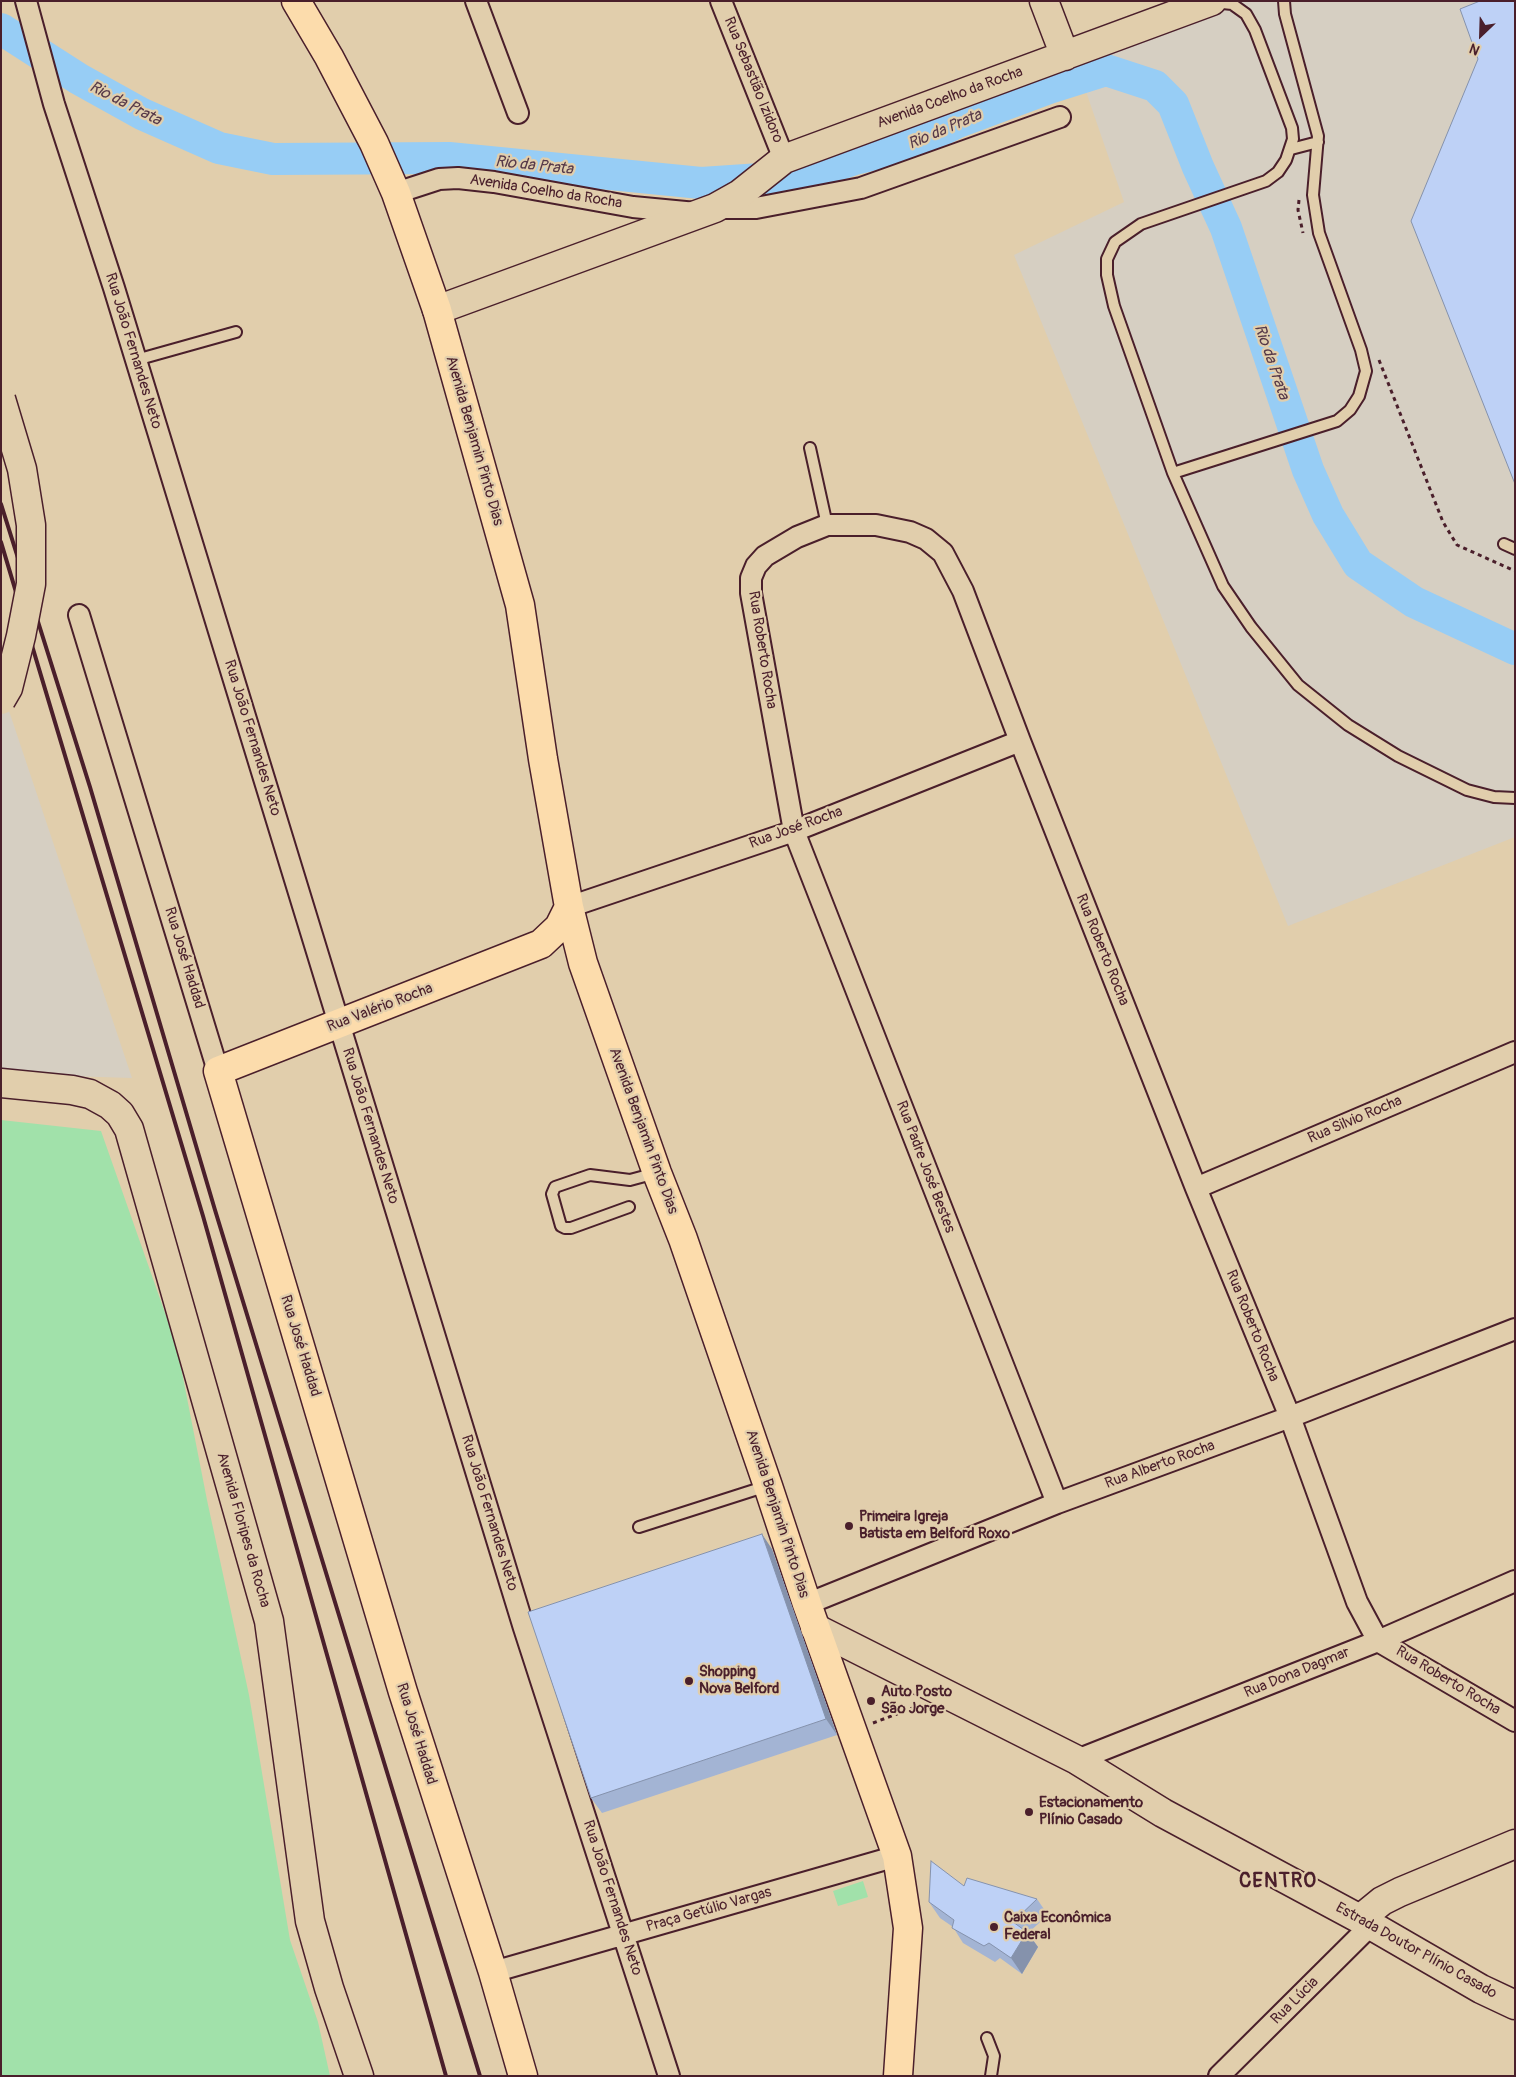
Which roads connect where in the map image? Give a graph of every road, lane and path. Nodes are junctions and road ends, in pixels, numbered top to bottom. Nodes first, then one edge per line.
1 (26, 1) edge
2 (296, 1) edge
3 (476, 1) edge
4 (721, 1) edge
5 (1044, 1) edge
6 (1284, 1) edge
7 (1208, 3) edge
8 (1065, 56) junction
9 (518, 112) dead end
10 (1060, 117) dead end
11 (1318, 142) junction
12 (1291, 149) junction
13 (781, 162) junction
14 (393, 187) junction
15 (706, 211) junction
16 (436, 310) junction
17 (236, 332) dead end
18 (1376, 352) dead end
19 (136, 360) junction
20 (1, 399) edge
21 (810, 448) dead end
22 (1173, 474) junction
23 (828, 525) junction
24 (1504, 544) dead end
25 (1515, 549) edge
26 (1515, 571) edge
27 (79, 615) dead end
28 (1, 700) edge
29 (1020, 741) junction
30 (1515, 798) edge
31 (794, 831) junction
32 (569, 907) junction
33 (542, 944) junction
34 (583, 963) junction
35 (339, 1024) junction
36 (1515, 1052) edge
37 (218, 1072) junction
38 (1, 1083) edge
39 (657, 1172) junction
40 (1196, 1188) junction
41 (629, 1207) dead end
42 (1515, 1329) edge
43 (1290, 1417) junction
44 (768, 1486) junction
45 (1057, 1503) junction
46 (639, 1527) dead end
47 (1515, 1581) edge
48 (811, 1616) junction
49 (1378, 1641) junction
50 (947, 1695) junction
51 (1515, 1721) edge
52 (851, 1731) junction
53 (1077, 1760) junction
54 (1515, 1844) edge
55 (897, 1856) junction
56 (1365, 1922) junction
57 (624, 1934) junction
58 (493, 1972) junction
59 (1515, 2006) edge
60 (987, 2038) dead end
61 (358, 2076) edge
62 (523, 2076) edge
63 (669, 2076) edge
64 (898, 2076) edge
65 (991, 2076) edge
66 (1219, 2076) edge

1 - 19 street, Rua João Fernandes Neto
2 - 14 main road, Avenida Benjamin Pinto Dias
3 - 9 street
4 - 13 street, Rua Sebastião Izidoro
5 - 8 street
6 - 11 lane
7 - 8 street, Avenida Coelho da Rocha
7 - 12 lane
8 - 13 street, Avenida Coelho da Rocha
10 - 15 street
11 - 12 lane
11 - 22 lane
12 - 22 lane
13 - 15 street, Avenida Coelho da Rocha
14 - 15 street, Avenida Coelho da Rocha
14 - 16 main road, Avenida Benjamin Pinto Dias
15 - 16 street, Avenida Coelho da Rocha
16 - 32 main road, Avenida Benjamin Pinto Dias
17 - 19 lane
18 - 26 path
19 - 35 street, Rua João Fernandes Neto
20 - 28 street, bridge
21 - 23 lane
22 - 30 lane
23 - 29 street, Rua Roberto Rocha
23 - 31 street, Rua Roberto Rocha
24 - 25 lane
27 - 37 street, Rua José Haddad
29 - 31 street, Rua José Rocha
29 - 40 street, Rua Roberto Rocha
31 - 32 street, Rua José Rocha
31 - 45 street, Rua Padre José Bestes
32 - 33 main road
32 - 34 main road, Avenida Benjamin Pinto Dias
33 - 34 main road
33 - 35 main road, Rua Valério Rocha
34 - 39 main road, Avenida Benjamin Pinto Dias
35 - 37 main road, Rua Valério Rocha
35 - 57 street, Rua João Fernandes Neto
36 - 40 street, Rua Silvio Rocha
37 - 58 main road, Rua José Haddad
38 - 61 street, Avenida Floripes da Rocha
39 - 41 lane
39 - 44 main road, Avenida Benjamin Pinto Dias
40 - 43 street, Rua Roberto Rocha
42 - 43 street, Rua Alberto Rocha
43 - 45 street, Rua Alberto Rocha
43 - 49 street, Rua Roberto Rocha
44 - 46 lane
44 - 48 main road, Avenida Benjamin Pinto Dias
45 - 48 street, Rua Alberto Rocha
47 - 49 street, Rua Dona Dagmar
48 - 50 street, Estrada Doutor Plínio Casado
48 - 52 main road, Avenida Benjamin Pinto Dias
49 - 51 street, Rua Roberto Rocha
49 - 53 street, Rua Dona Dagmar
50 - 52 path
50 - 53 street, Estrada Doutor Plínio Casado
52 - 55 main road, Avenida Benjamin Pinto Dias
53 - 56 street, Estrada Doutor Plínio Casado
54 - 56 street
55 - 57 street, Praça Getúlio Vargas
55 - 64 main road, Avenida Benjamin Pinto Dias
56 - 59 street, Estrada Doutor Plínio Casado
56 - 66 street, Rua Lúcia
57 - 58 street, Praça Getúlio Vargas
57 - 63 street, Rua João Fernandes Neto
58 - 62 main road, Rua José Haddad
60 - 65 lane

